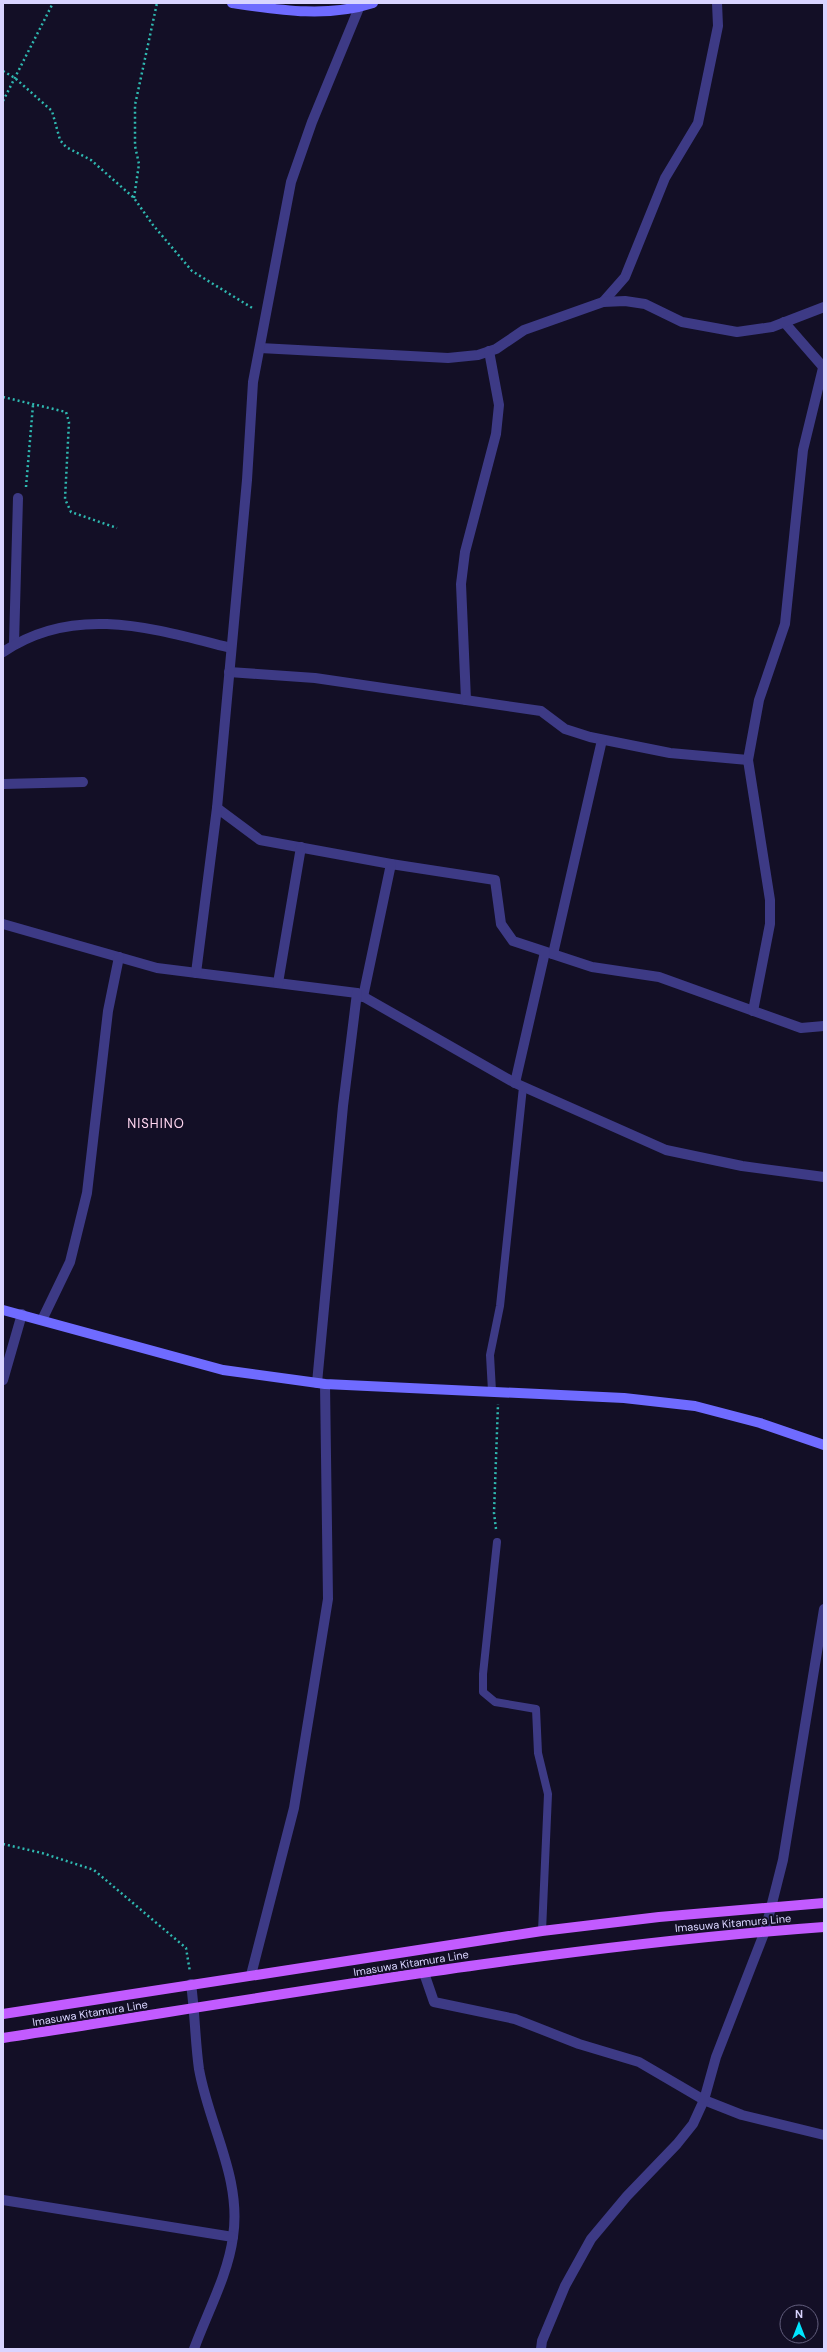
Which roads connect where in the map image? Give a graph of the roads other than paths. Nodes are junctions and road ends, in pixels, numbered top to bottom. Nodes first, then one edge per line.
1 (232, 3) edge
2 (373, 3) edge
3 (717, 3) edge
4 (361, 5) edge
5 (603, 302) junction
6 (824, 307) edge
7 (784, 322) junction
8 (260, 348) junction
9 (489, 351) junction
10 (824, 368) edge
11 (18, 498) road end
12 (14, 644) junction
13 (232, 648) junction
14 (3, 652) edge
15 (229, 672) junction
16 (466, 700) junction
17 (602, 740) junction
18 (748, 760) junction
19 (84, 782) dead end
20 (3, 784) edge
21 (216, 808) junction
22 (301, 847) junction
23 (391, 864) junction
24 (3, 924) edge
25 (549, 953) junction
26 (119, 957) junction
27 (196, 973) junction
28 (278, 983) junction
29 (360, 995) junction
30 (753, 1011) junction
31 (824, 1026) edge
32 (519, 1085) junction
33 (824, 1177) edge
34 (3, 1310) edge
35 (22, 1314) junction
36 (42, 1320) junction
37 (3, 1380) edge
38 (321, 1383) junction
39 (495, 1391) junction
40 (824, 1445) edge
41 (497, 1542) road end
42 (824, 1609) edge
43 (824, 1903) edge
44 (771, 1906) junction
45 (824, 1927) edge
46 (542, 1931) junction
47 (765, 1931) junction
48 (424, 1973) junction
49 (251, 1975) junction
50 (191, 1984) junction
51 (194, 2009) junction
52 (3, 2014) edge
53 (3, 2038) edge
54 (704, 2100) junction
55 (824, 2135) edge
56 (3, 2200) edge
57 (233, 2237) junction
58 (194, 2349) edge
59 (541, 2349) edge

1 - 4 street
2 - 4 street
3 - 5 street
4 - 8 street
5 - 7 street
5 - 9 street
6 - 7 street
7 - 10 street
8 - 9 street
8 - 13 street
9 - 16 street
10 - 18 street
11 - 12 street
12 - 13 street
12 - 14 street
13 - 15 street
15 - 16 street
15 - 21 street
16 - 17 street
17 - 18 street
17 - 25 street
18 - 30 street
19 - 20 street
21 - 22 street
21 - 27 street
22 - 23 street
22 - 28 street
23 - 25 street
23 - 29 street
24 - 26 street
25 - 30 street
25 - 32 street
26 - 27 street
26 - 36 street
27 - 28 street
28 - 29 street
29 - 32 street
29 - 38 street
30 - 31 street
32 - 33 street
32 - 39 lane
34 - 35 street
35 - 36 street
35 - 37 street
36 - 38 street
38 - 39 street
38 - 49 street
39 - 40 street
41 - 46 lane
42 - 44 street
43 - 44 main road, Imasuwa Kitamura Line
44 - 46 main road, Imasuwa Kitamura Line
44 - 47 street
45 - 47 main road, Imasuwa Kitamura Line
46 - 49 main road, Imasuwa Kitamura Line
47 - 48 main road, Imasuwa Kitamura Line
47 - 54 street
48 - 51 main road, Imasuwa Kitamura Line
48 - 54 street
49 - 50 main road, Imasuwa Kitamura Line
50 - 51 street
50 - 52 main road, Imasuwa Kitamura Line
51 - 53 main road, Imasuwa Kitamura Line
51 - 57 street
54 - 55 street
54 - 59 street
56 - 57 street
57 - 58 street

